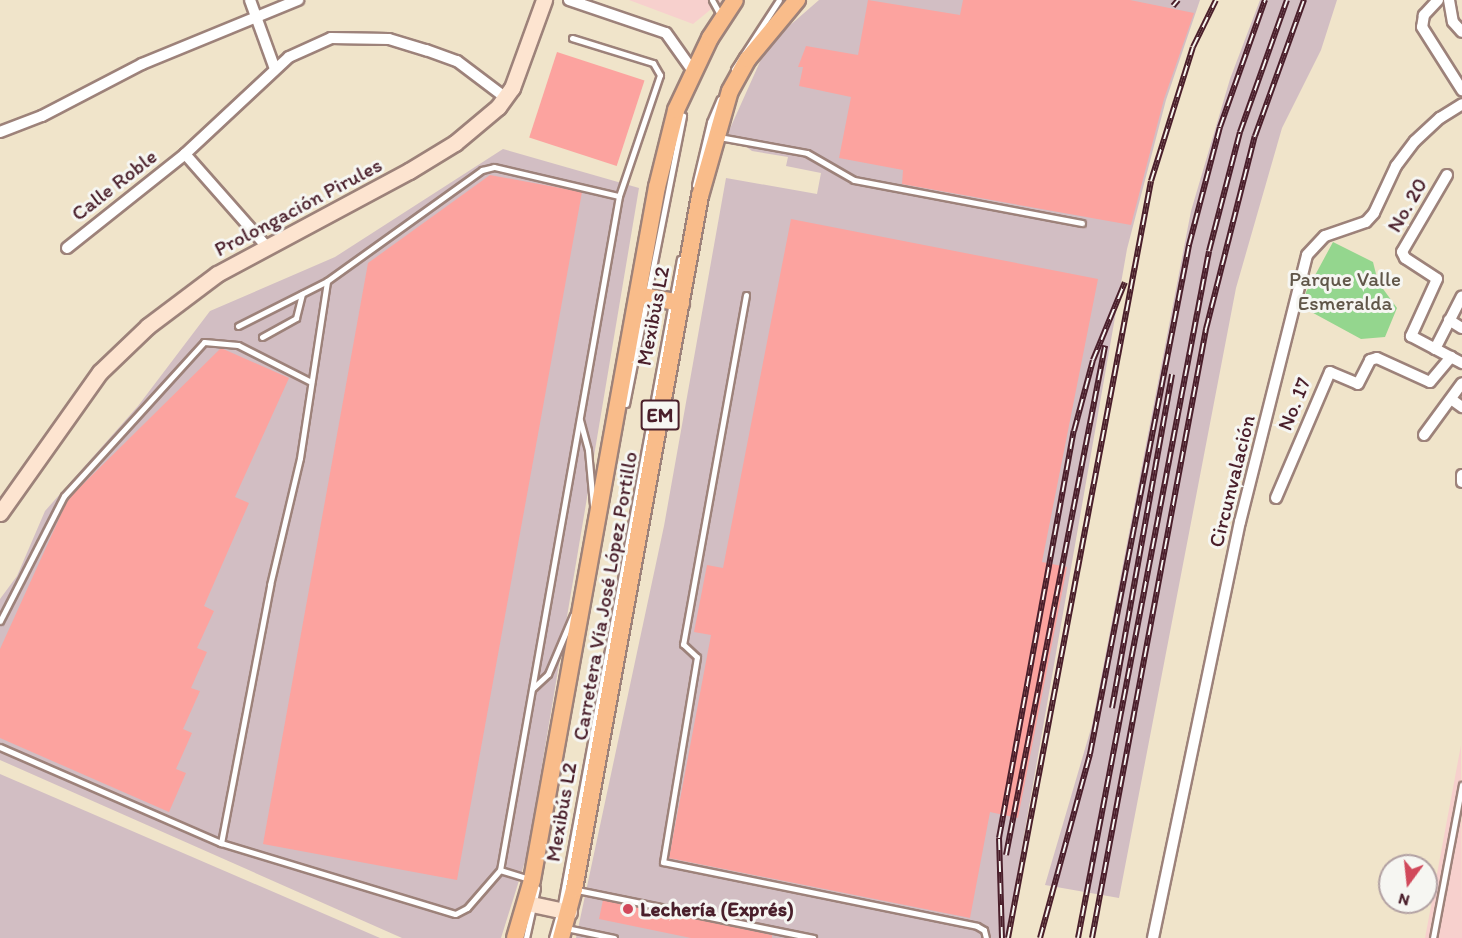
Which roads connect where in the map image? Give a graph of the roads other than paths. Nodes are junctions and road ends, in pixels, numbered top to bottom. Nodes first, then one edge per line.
1 (250, 0) edge
2 (298, 0) edge
3 (544, 0) edge
4 (569, 0) edge
5 (712, 0) edge
6 (735, 0) edge
7 (742, 0) edge
8 (807, 0) edge
9 (1438, 0) edge
10 (1449, 0) edge
11 (787, 4) edge
12 (722, 17) junction
13 (254, 20) junction
14 (1462, 32) edge
15 (572, 38) dead end
16 (274, 69) junction
17 (693, 71) junction
18 (1462, 90) edge
19 (506, 98) junction
20 (1462, 105) edge
21 (0, 132) edge
22 (717, 137) junction
23 (185, 154) junction
24 (1447, 175) dead end
25 (619, 196) junction
26 (1082, 224) dead end
27 (67, 248) dead end
28 (268, 248) junction
29 (327, 281) junction
30 (302, 294) junction
31 (642, 295) junction
32 (746, 295) dead end
33 (1462, 296) edge
34 (676, 302) junction
35 (1449, 320) junction
36 (238, 326) dead end
37 (1462, 328) edge
38 (262, 337) dead end
39 (1435, 349) junction
40 (1451, 357) junction
41 (1462, 363) edge
42 (311, 382) junction
43 (1462, 383) edge
44 (1451, 399) junction
45 (1462, 407) edge
46 (579, 418) junction
47 (1424, 435) dead end
48 (1462, 475) edge
49 (1462, 482) edge
50 (1276, 498) dead end
51 (0, 513) edge
52 (596, 527) junction
53 (583, 595) junction
54 (0, 621) edge
55 (531, 689) junction
56 (0, 747) edge
57 (1462, 785) edge
58 (221, 843) junction
59 (500, 870) junction
60 (532, 880) junction
61 (574, 889) junction
62 (531, 904) junction
63 (561, 925) edge
64 (515, 938) edge
65 (526, 938) edge
66 (614, 938) edge
67 (813, 938) edge
68 (986, 938) edge
69 (1153, 938) edge
70 (1433, 938) edge

1 - 13 street
2 - 13 street
3 - 19 main road, Prolongación Pirules
4 - 17 street
5 - 12 lane
6 - 12 main road, Carretera Vía José López Portillo / EM
7 - 31 lane, Mexibús L2
8 - 11 main road
9 - 18 street
10 - 14 street
11 - 22 main road, Carretera Vía José López Portillo / EM
11 - 34 lane, Mexibús L2
12 - 17 main road, Carretera Vía José López Portillo / EM
13 - 16 street
13 - 21 street
15 - 25 lane
16 - 19 street, Calle Roble
16 - 23 street, Calle Roble
17 - 31 main road, Carretera Vía José López Portillo / EM
19 - 28 main road, Prolongación Pirules
20 - 69 street, Circunvalación
22 - 26 lane
22 - 34 main road, Carretera Vía José López Portillo / EM
23 - 27 street, Calle Roble
23 - 28 street
24 - 39 street, No. 20
25 - 29 lane
25 - 46 lane
28 - 51 main road, Prolongación Pirules
29 - 30 lane
29 - 42 lane
30 - 36 lane
30 - 38 lane
31 - 34 main road
31 - 52 main road, Carretera Vía José López Portillo / EM
31 - 62 lane, Mexibús L2
32 - 68 lane
33 - 35 street
34 - 61 main road, Carretera Vía José López Portillo / EM
34 - 63 lane, Mexibús L2
35 - 37 street
35 - 39 street
39 - 40 street
40 - 41 street
40 - 50 street, No. 17
42 - 54 lane
42 - 58 lane
43 - 44 street
44 - 45 street
44 - 47 street
46 - 52 lane
46 - 55 lane
48 - 49 street
52 - 53 main road, Carretera Vía José López Portillo / EM
53 - 55 lane
53 - 60 main road, Carretera Vía José López Portillo / EM
55 - 59 lane
56 - 58 lane
57 - 70 lane
58 - 59 lane
59 - 60 lane
60 - 62 main road, Carretera Vía José López Portillo / EM
61 - 63 main road, Carretera Vía José López Portillo / EM
61 - 67 lane
62 - 63 main road
62 - 64 main road, Carretera Vía José López Portillo / EM
62 - 65 lane, Mexibús L2
63 - 66 lane

